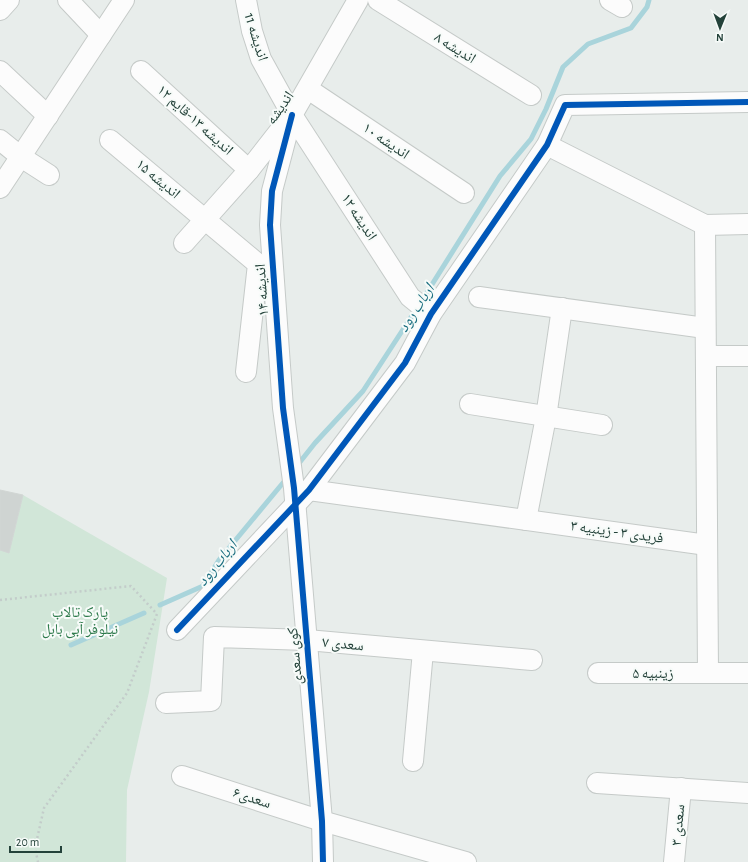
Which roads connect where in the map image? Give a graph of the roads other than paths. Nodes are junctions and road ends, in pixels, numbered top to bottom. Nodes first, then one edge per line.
1 (9, 0) edge
2 (68, 0) edge
3 (124, 0) edge
4 (246, 0) edge
5 (358, 0) edge
6 (378, 0) edge
7 (0, 10) edge
8 (101, 35) junction
9 (141, 71) dead end
10 (0, 72) edge
11 (308, 90) junction
12 (531, 95) dead end
13 (748, 102) edge
14 (292, 115) junction
15 (48, 116) junction
16 (0, 140) edge
17 (110, 140) dead end
18 (547, 145) junction
19 (21, 157) junction
20 (249, 170) junction
21 (49, 175) dead end
22 (0, 188) edge
23 (464, 193) dead end
24 (206, 219) junction
25 (748, 224) edge
26 (704, 225) junction
27 (184, 243) dead end
28 (479, 297) dead end
29 (562, 308) junction
30 (431, 314) junction
31 (706, 328) junction
32 (706, 356) junction
33 (748, 356) edge
34 (246, 372) dead end
35 (470, 404) dead end
36 (546, 417) junction
37 (602, 425) dead end
38 (300, 495) junction
39 (526, 520) junction
40 (707, 544) junction
41 (177, 630) dead end
42 (307, 640) junction
43 (423, 651) junction
44 (532, 660) dead end
45 (708, 672) junction
46 (598, 673) dead end
47 (748, 673) edge
48 (166, 704) dead end
49 (413, 761) dead end
50 (182, 776) dead end
51 (597, 783) dead end
52 (681, 788) junction
53 (748, 792) edge
54 (322, 821) junction
55 (323, 862) edge
56 (466, 862) edge
57 (674, 862) edge

1 - 7 street
2 - 8 street
3 - 8 street
4 - 14 street, اندیشه 11
5 - 11 street, اندیشه
6 - 12 street, اندیشه ۸
8 - 15 street
9 - 20 street, اندیشه ۱۳-قایم ۱۲
10 - 15 street
11 - 14 street, اندیشه
11 - 23 street, اندیشه ۱۰
13 - 18 street
14 - 20 street, اندیشه
14 - 30 street, اندیشه ۱۲
14 - 38 street, اندیشه ۱۴
15 - 19 street
16 - 19 street
17 - 24 street, اندیشه ۱۵
18 - 26 street
18 - 30 street
19 - 21 street
19 - 22 street
20 - 24 street, اندیشه
24 - 27 street, اندیشه
24 - 34 street, اندیشه ۱۵
25 - 26 street
26 - 31 street
28 - 29 street
29 - 31 street
29 - 36 street
30 - 38 street
31 - 32 street
32 - 33 street
32 - 40 street
35 - 36 street
36 - 37 street
36 - 39 street
38 - 39 street, فریدی ۳ - زینبیه ۳
38 - 41 street
38 - 42 street, کوی سعدی
39 - 40 street, فریدی ۳ - زینبیه ۳
40 - 45 street
42 - 43 street, سعدی ۷
42 - 48 street, سعدی ۷
42 - 54 street, کوی سعدی
43 - 44 street, سعدی ۷
43 - 49 street
45 - 46 street, زینبیه ۵
45 - 47 street, زینبیه ۵
50 - 54 street, سعدی۶
51 - 52 street
52 - 53 street
52 - 57 street, سعدی ۳
54 - 55 street, کوی سعدی
54 - 56 street

